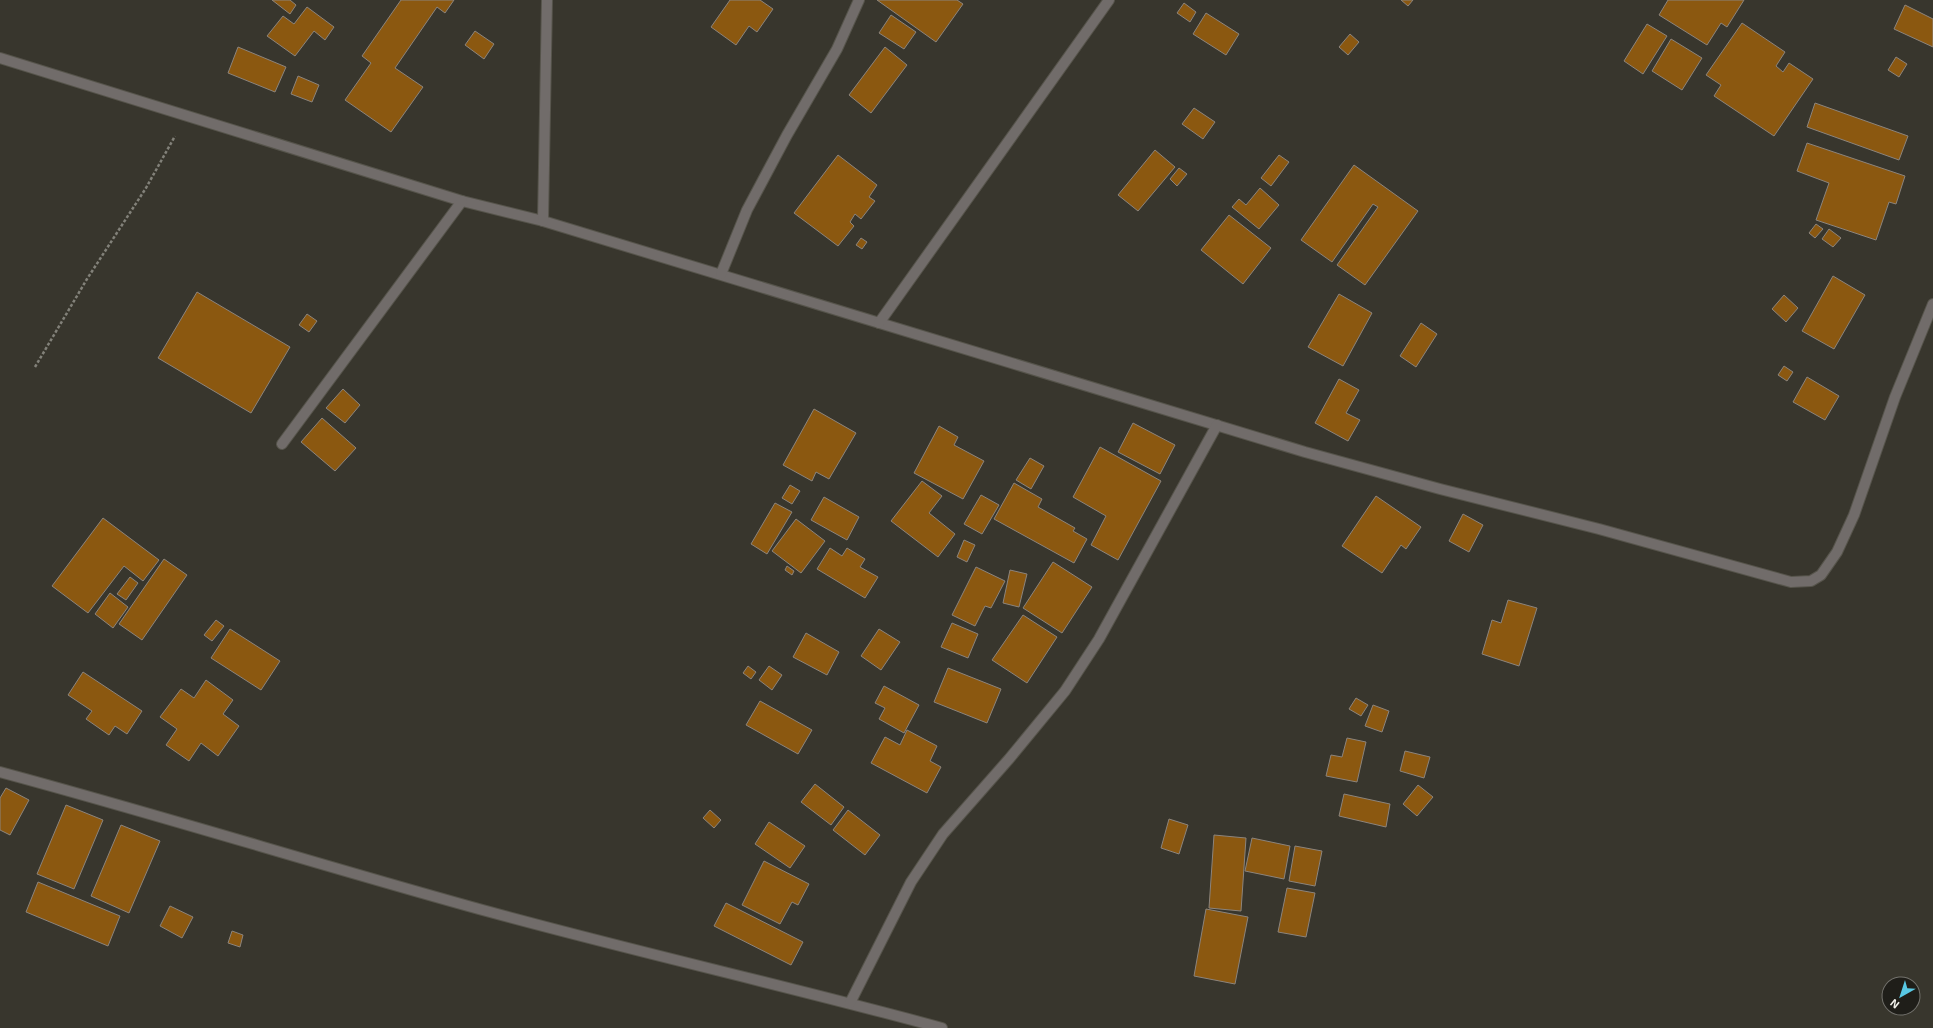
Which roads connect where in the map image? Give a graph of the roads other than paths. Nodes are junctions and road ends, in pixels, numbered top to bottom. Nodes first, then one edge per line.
1 (547, 0) edge
2 (859, 0) edge
3 (1109, 0) edge
4 (0, 58) edge
5 (462, 201) junction
6 (543, 221) junction
7 (721, 274) junction
8 (1933, 304) edge
9 (879, 323) junction
10 (1217, 425) junction
11 (282, 444) dead end
12 (0, 772) edge
13 (850, 1003) junction
14 (942, 1028) edge

1 - 6 street
2 - 7 street
3 - 9 street
4 - 5 street
5 - 6 street
5 - 11 street
6 - 7 street
7 - 9 street
8 - 10 street
9 - 10 street
10 - 13 street
12 - 13 street
13 - 14 street

